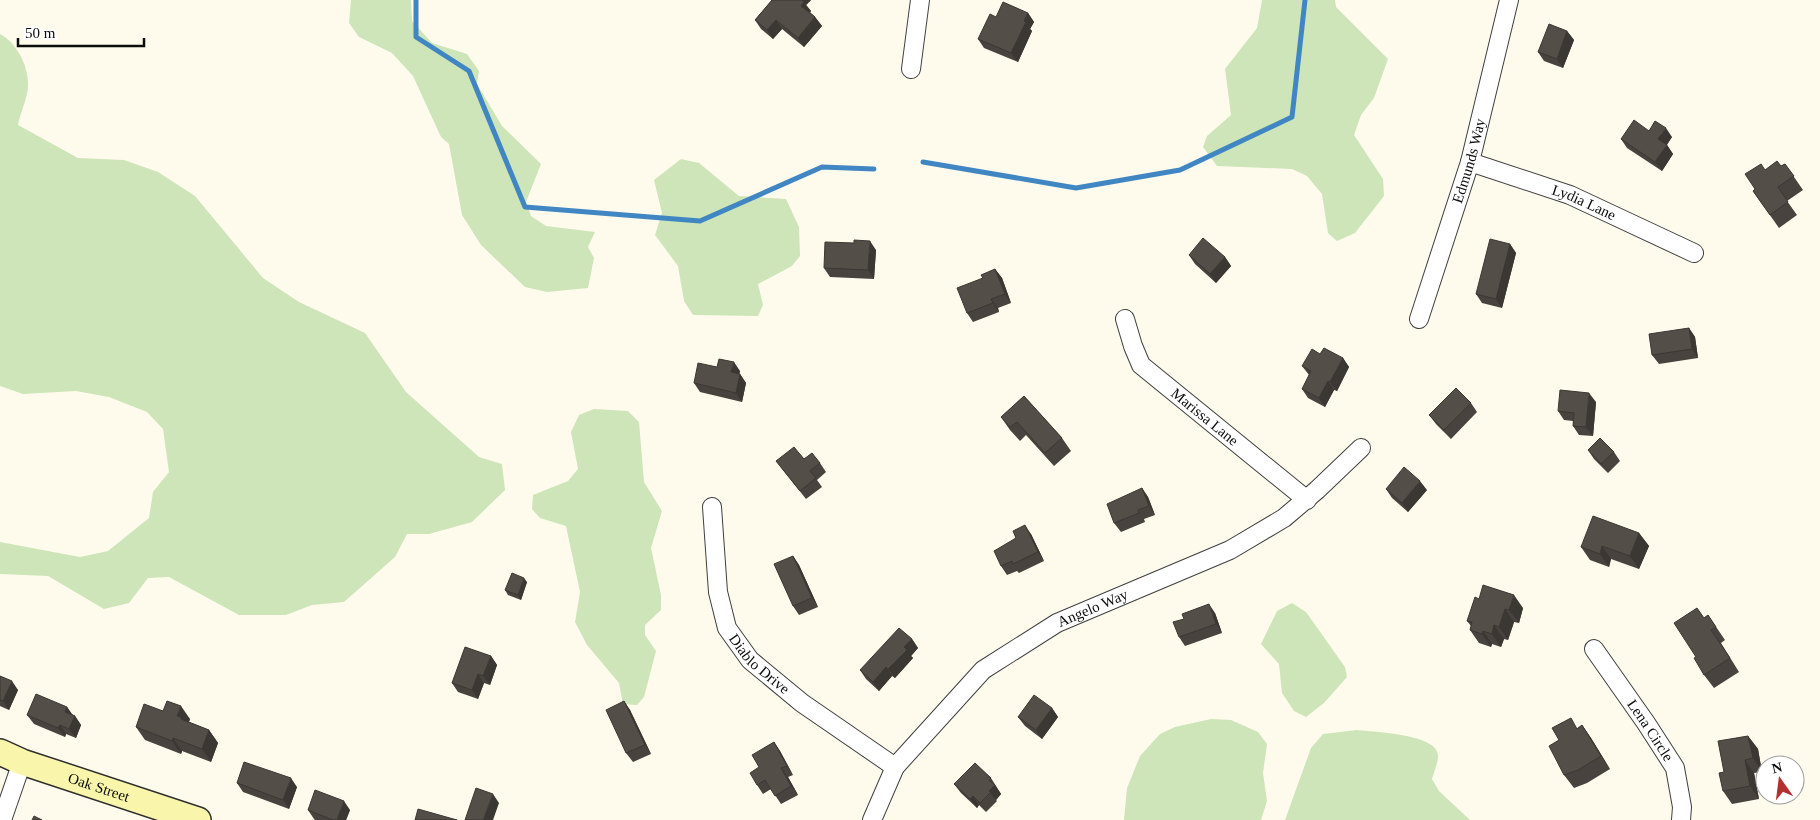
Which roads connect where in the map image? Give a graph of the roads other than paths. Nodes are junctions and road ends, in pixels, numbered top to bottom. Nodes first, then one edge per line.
1 (920, 0) edge
2 (1510, 0) edge
3 (911, 69) dead end
4 (1470, 162) junction
5 (1694, 253) dead end
6 (1125, 319) dead end
7 (1419, 319) dead end
8 (1360, 448) dead end
9 (1306, 500) junction
10 (712, 507) dead end
11 (1594, 649) dead end
12 (0, 752) edge
13 (22, 762) junction
14 (895, 767) junction
15 (2, 820) edge
16 (198, 820) edge
17 (872, 820) edge
18 (1681, 820) edge

1 - 3 street
2 - 4 street, Edmunds Way
4 - 5 street, Lydia Lane
4 - 7 street, Edmunds Way
6 - 9 street, Marissa Lane
8 - 9 street, Angelo Way
9 - 14 street, Angelo Way
10 - 14 street, Diablo Drive
11 - 18 street, Lena Circle
12 - 13 main road, Oak Street
13 - 15 street
13 - 16 main road, Oak Street
14 - 17 street, Angelo Way

